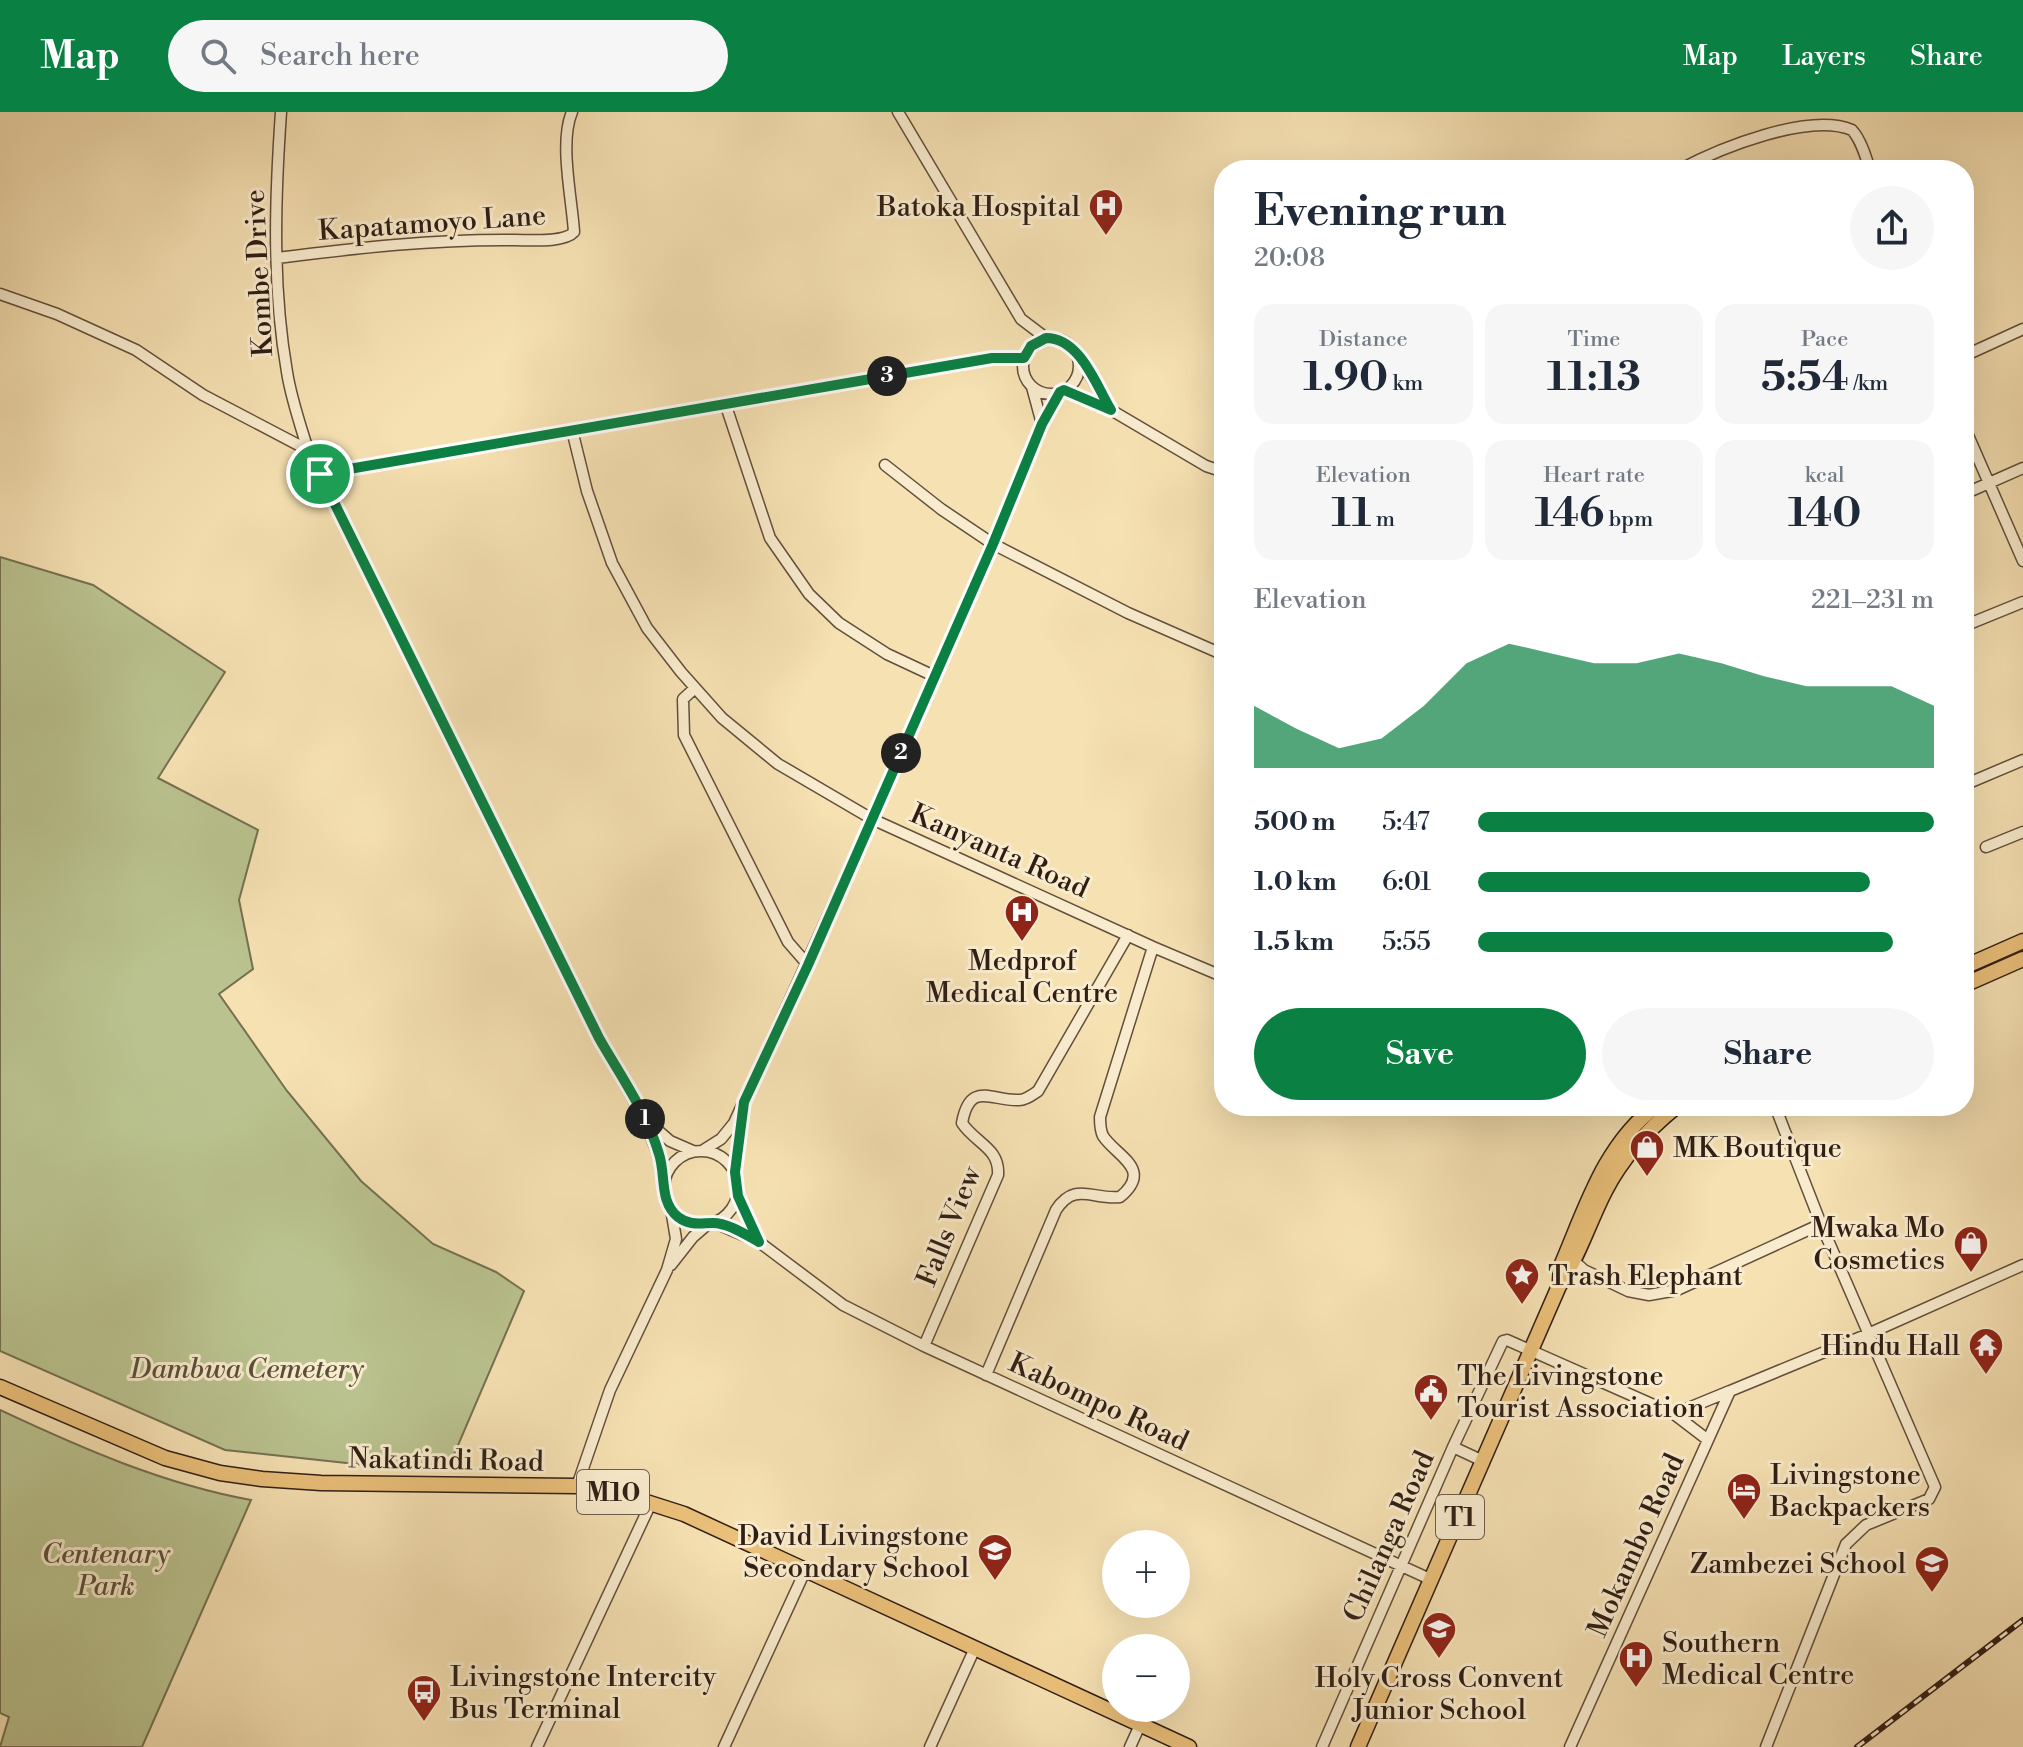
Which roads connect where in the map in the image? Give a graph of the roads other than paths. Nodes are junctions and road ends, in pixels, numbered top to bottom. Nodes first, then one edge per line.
1 (281, 112) edge
2 (898, 112) edge
3 (567, 115) edge
4 (1699, 160) edge
5 (1866, 160) edge
6 (277, 258) junction
7 (0, 294) edge
8 (1021, 319) junction
9 (2023, 329) edge
10 (1046, 338) junction
11 (1974, 351) edge
12 (1075, 353) junction
13 (1025, 355) junction
14 (1032, 387) junction
15 (1062, 391) junction
16 (725, 403) junction
17 (1111, 410) junction
18 (1042, 424) junction
19 (572, 430) junction
20 (1974, 448) edge
21 (308, 450) junction
22 (885, 465) dead end
23 (2023, 468) edge
24 (1214, 469) edge
25 (320, 474) junction
26 (1990, 482) junction
27 (1974, 489) edge
28 (2019, 541) edge
29 (993, 544) junction
30 (2023, 561) edge
31 (2023, 602) edge
32 (1974, 622) edge
33 (1214, 651) edge
34 (934, 676) junction
35 (695, 688) junction
36 (2023, 760) edge
37 (1974, 781) edge
38 (872, 819) junction
39 (2023, 832) edge
40 (1986, 847) dead end
41 (1128, 935) junction
42 (2023, 941) edge
43 (1153, 947) junction
44 (2023, 959) edge
45 (1974, 963) edge
46 (808, 965) junction
47 (1214, 973) edge
48 (1974, 981) edge
49 (744, 1102) junction
50 (1644, 1116) edge
51 (1666, 1116) edge
52 (1779, 1116) edge
53 (646, 1120) junction
54 (698, 1151) junction
55 (735, 1172) junction
56 (665, 1181) junction
57 (738, 1196) junction
58 (671, 1209) junction
59 (712, 1223) junction
60 (1821, 1224) junction
61 (759, 1242) junction
62 (2023, 1265) edge
63 (1572, 1266) junction
64 (667, 1270) junction
65 (1868, 1334) junction
66 (924, 1346) junction
67 (1531, 1351) junction
68 (986, 1375) junction
69 (0, 1387) edge
70 (1730, 1391) junction
71 (1674, 1414) junction
72 (1708, 1440) junction
73 (1453, 1447) junction
74 (1483, 1461) junction
75 (577, 1486) junction
76 (651, 1503) junction
77 (1401, 1565) junction
78 (806, 1569) junction
79 (1432, 1580) junction
80 (975, 1648) junction
81 (1140, 1725) junction
82 (537, 1747) edge
83 (724, 1747) edge
84 (930, 1747) edge
85 (1130, 1747) edge
86 (1189, 1747) edge
87 (1322, 1747) edge
88 (1358, 1747) edge
89 (1570, 1747) edge
90 (1766, 1747) edge

1 - 6 street, Kombe Drive
2 - 8 street
3 - 6 street, Kapatamoyo Lane
4 - 5 street
6 - 21 street, Kombe Drive
7 - 21 street
8 - 10 street
8 - 13 street
9 - 11 street
10 - 12 street
10 - 13 street
12 - 15 street
12 - 17 street
13 - 14 street
13 - 16 street
14 - 15 street
14 - 18 street
15 - 17 street
15 - 18 street
16 - 19 street
16 - 34 street
17 - 24 street
18 - 29 street
19 - 25 street
19 - 35 street, Kanyanta Road
20 - 26 street
21 - 25 street, Kombe Drive
22 - 29 street
23 - 26 street
25 - 53 street
26 - 27 street
26 - 28 street
28 - 30 street
29 - 33 street
29 - 34 street
31 - 32 street
34 - 38 street
35 - 38 street, Kanyanta Road
35 - 46 street
36 - 37 street
38 - 41 street, Kanyanta Road
38 - 46 street
39 - 40 street
41 - 43 street, Kanyanta Road
41 - 66 street, Falls View
42 - 45 highway
43 - 47 street, Kanyanta Road
43 - 68 street
44 - 48 highway
46 - 49 street
49 - 54 street
49 - 55 street
50 - 63 highway, T1
51 - 63 highway, T1
52 - 60 street
53 - 54 street
53 - 56 street
54 - 55 street
54 - 56 street
55 - 57 street
56 - 58 street
57 - 59 street
57 - 61 street, Kabompo Road
58 - 59 street
58 - 64 street
59 - 61 street, Kabompo Road
59 - 64 street
60 - 63 street
60 - 65 street
61 - 66 street, Kabompo Road
62 - 65 street
63 - 67 highway, T1
64 - 75 street
65 - 70 street
65 - 90 street
66 - 68 street, Kabompo Road
67 - 71 street, Chilanga Road
67 - 73 street, Chilanga Road
67 - 74 highway, T1
68 - 77 street, Kabompo Road
69 - 75 highway, Nakatindi Road / M10
70 - 71 street
70 - 72 street, Mokambo Road
71 - 72 street, Chilanga Road
72 - 89 street, Mokambo Road
73 - 74 street
73 - 77 street, Chilanga Road
74 - 79 highway, T1
75 - 76 highway, Nakatindi Road / M10
76 - 78 highway, Nakatindi Road / M10
76 - 82 street
77 - 79 street, Kabompo Road
77 - 87 street, Chilanga Road
78 - 80 highway, Nakatindi Road / M10
78 - 83 street
79 - 88 highway, T1
80 - 81 highway, Nakatindi Road / M10
80 - 84 street
81 - 85 street
81 - 86 highway, Nakatindi Road / M10

